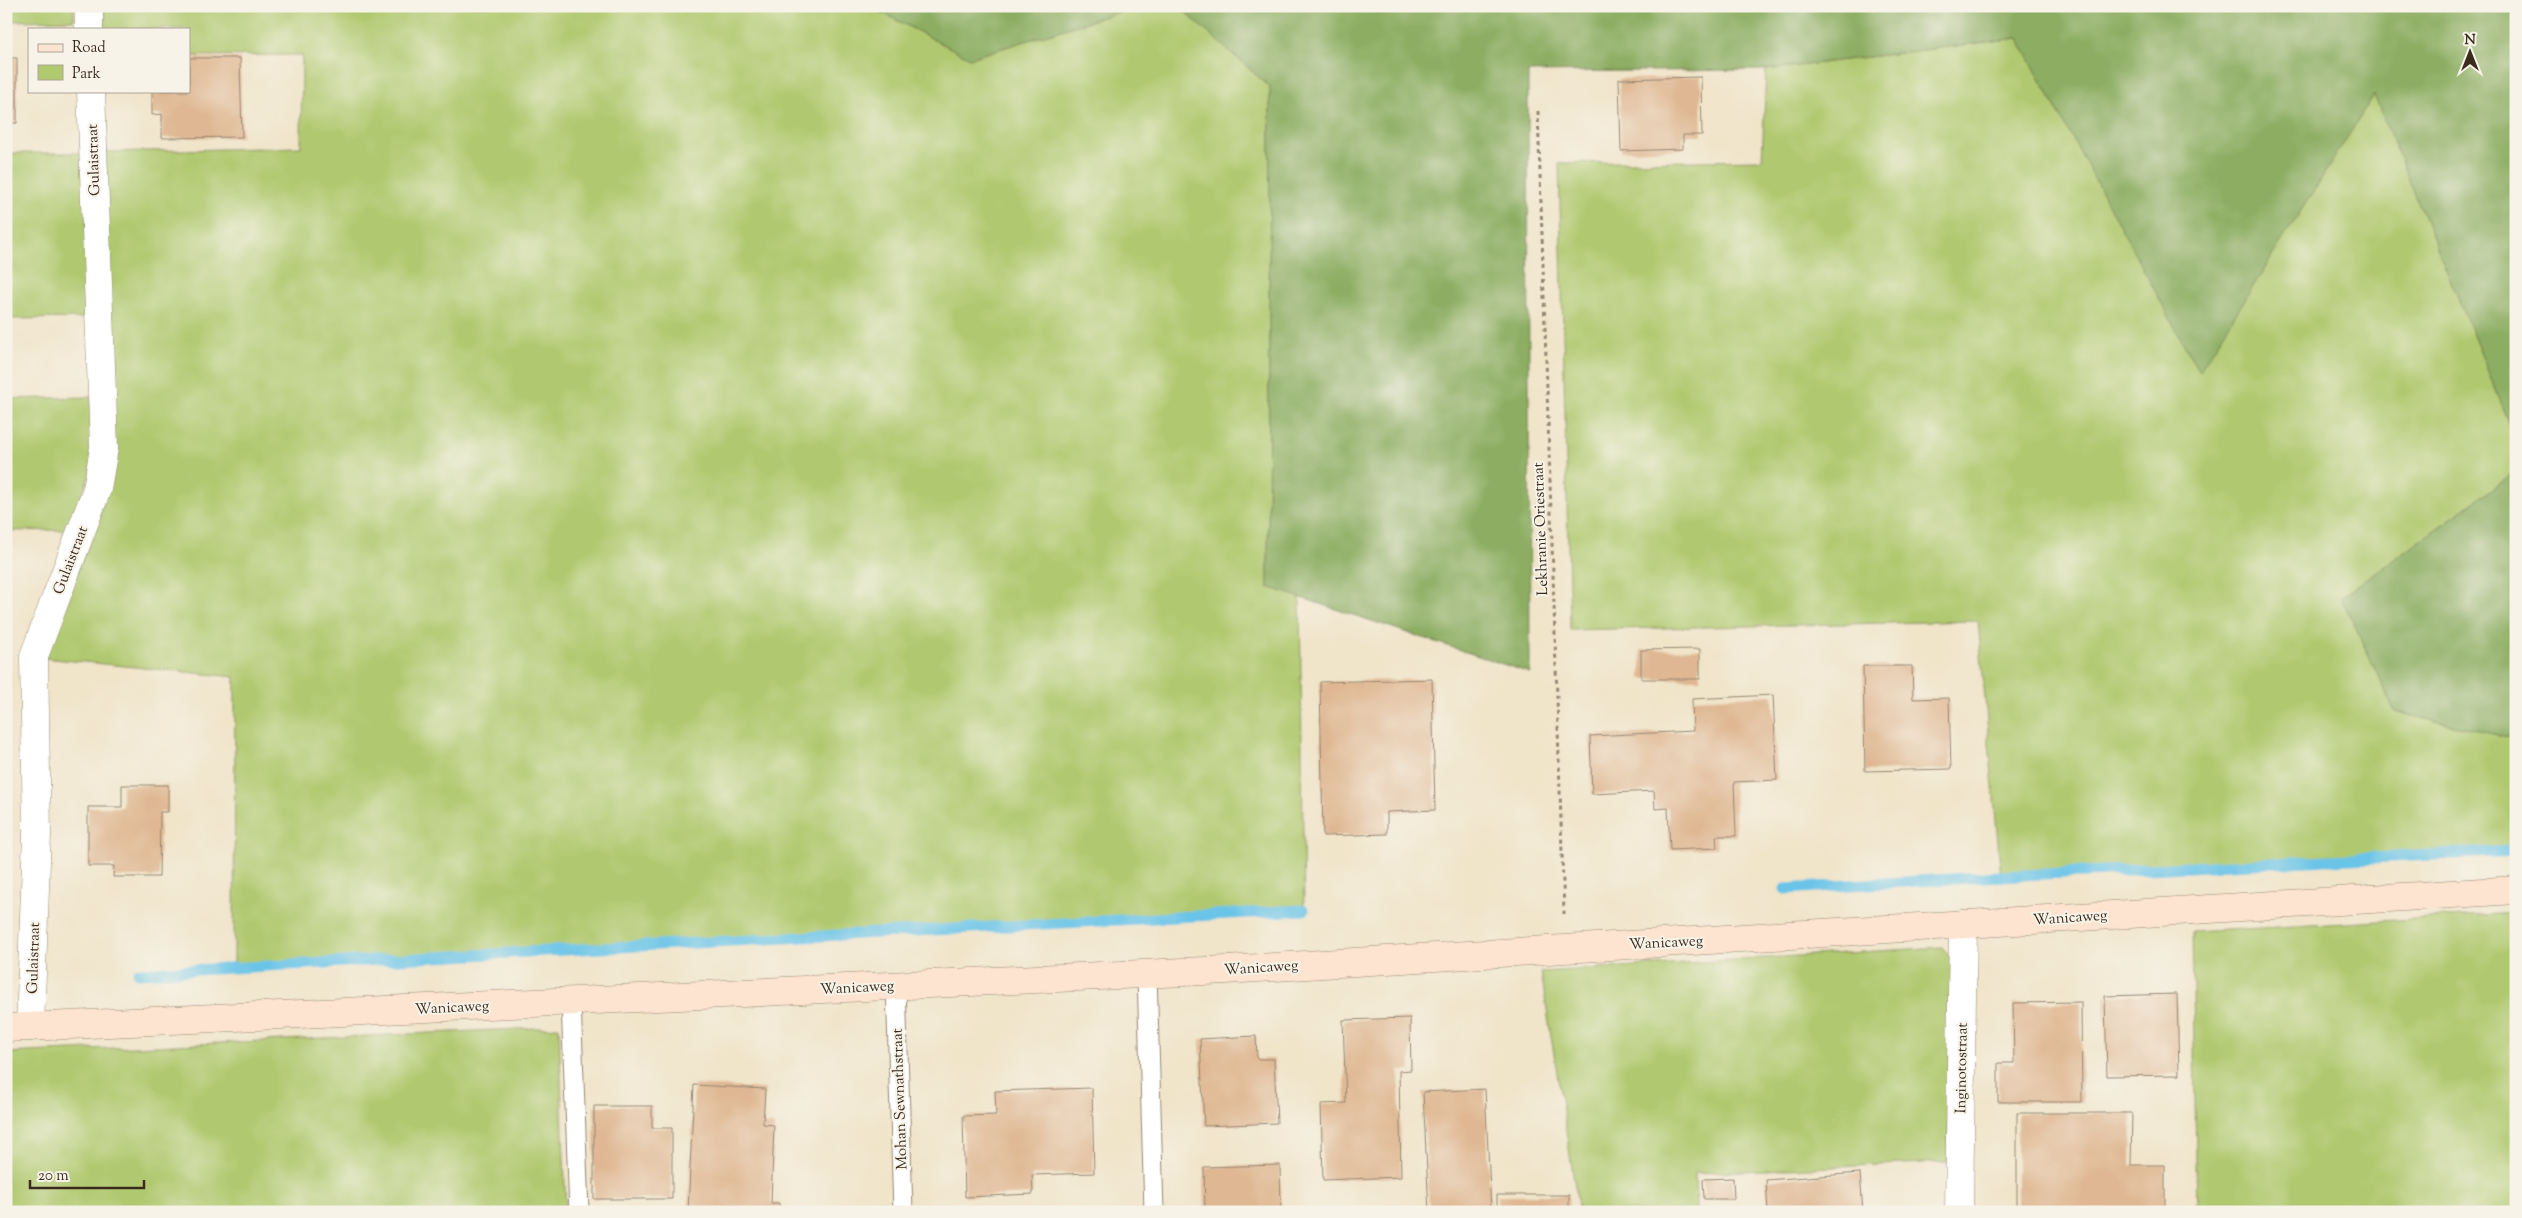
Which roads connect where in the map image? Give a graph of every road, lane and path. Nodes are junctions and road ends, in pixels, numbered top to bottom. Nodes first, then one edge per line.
1 (89, 6) edge
2 (89, 28) edge
3 (91, 92) edge
4 (1538, 111) dead end
5 (2516, 890) edge
6 (1963, 924) junction
7 (1565, 948) junction
8 (1147, 974) junction
9 (896, 986) junction
10 (571, 1001) junction
11 (18, 1028) edge
12 (579, 1212) edge
13 (903, 1212) edge
14 (1154, 1212) edge
15 (1959, 1212) edge

1 - 2 street
3 - 11 street, Gulaistraat
4 - 7 path, Lekhranie Oriestraat
5 - 6 street, Wanicaweg
6 - 7 street, Wanicaweg
6 - 15 street, Inginotostraat
7 - 8 street, Wanicaweg
8 - 9 street, Wanicaweg
8 - 14 lane
9 - 10 street, Wanicaweg
9 - 13 lane, Mohan Sewnathstraat
10 - 11 street, Wanicaweg
10 - 12 lane

